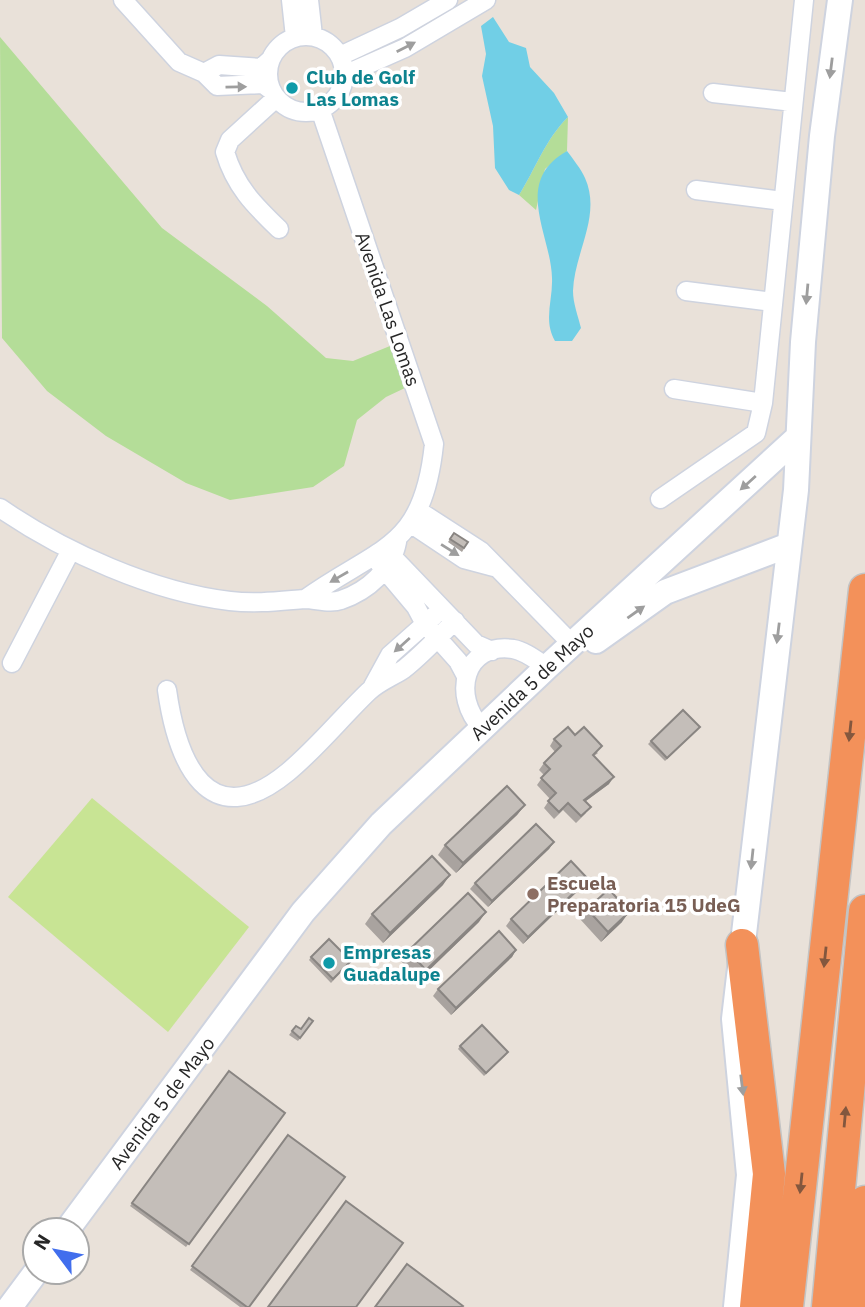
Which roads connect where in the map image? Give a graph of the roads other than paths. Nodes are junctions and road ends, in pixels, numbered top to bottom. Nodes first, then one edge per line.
1 (123, 0) edge
2 (291, 0) edge
3 (309, 0) edge
4 (448, 0) edge
5 (486, 0) edge
6 (804, 0) edge
7 (840, 0) edge
8 (304, 37) junction
9 (340, 56) junction
10 (270, 60) junction
11 (204, 73) junction
12 (344, 75) junction
13 (713, 93) dead end
14 (274, 94) junction
15 (793, 102) junction
16 (320, 109) junction
17 (696, 190) dead end
18 (783, 201) junction
19 (279, 229) dead end
20 (685, 291) dead end
21 (772, 302) junction
22 (674, 389) dead end
23 (763, 403) junction
24 (797, 437) junction
25 (660, 499) dead end
26 (0, 508) edge
27 (415, 517) junction
28 (789, 545) junction
29 (71, 550) junction
30 (387, 555) junction
31 (865, 590) edge
32 (442, 608) junction
33 (455, 621) junction
34 (425, 624) junction
35 (438, 637) junction
36 (572, 644) junction
37 (492, 651) junction
38 (12, 663) dead end
39 (547, 667) junction
40 (466, 676) junction
41 (371, 689) junction
42 (167, 690) dead end
43 (482, 728) junction
44 (865, 911) edge
45 (283, 942) junction
46 (742, 944) junction
47 (865, 1202) edge
48 (78, 1216) edge
49 (26, 1286) edge
50 (10, 1307) edge
51 (736, 1307) edge
52 (756, 1307) edge
53 (787, 1307) edge
54 (828, 1307) edge
55 (855, 1307) edge

1 - 11 street
2 - 8 street
3 - 8 street
4 - 9 street
12 -> 5 street
6 - 15 street
7 -> 24 main road
8 - 9 street
8 - 10 street
9 - 12 street
10 - 11 street
10 - 14 street
11 -> 14 street
12 - 16 street
13 - 15 street
14 - 16 street
14 - 19 street
15 - 18 street
16 - 27 street, Avenida Las Lomas
17 - 18 street
18 - 21 street
20 - 21 street
21 - 23 street
22 - 23 street
23 - 25 street
24 - 28 main road
24 -> 36 main road, Avenida 5 de Mayo
26 - 29 street, Avenida Las Lomas
27 - 30 street, Avenida Las Lomas
27 - 36 street
45 -> 28 main road, Avenida 5 de Mayo
28 -> 46 main road
29 - 30 street, Avenida Las Lomas
29 - 38 street
30 - 32 street
30 - 34 street
31 -> 53 highway
32 - 33 street
32 - 34 street
33 - 35 street
33 - 37 street
34 - 35 street
34 -> 41 street
35 - 40 street
35 - 41 street
36 - 39 main road, Avenida 5 de Mayo
37 - 39 street
37 - 40 street
39 - 43 main road, Avenida 5 de Mayo
40 - 43 street
41 - 42 street
43 - 45 main road, Avenida 5 de Mayo
54 -> 44 highway
45 - 48 main road, Avenida 5 de Mayo
46 -> 51 main road
46 - 52 highway
47 - 55 highway
49 - 50 main road

